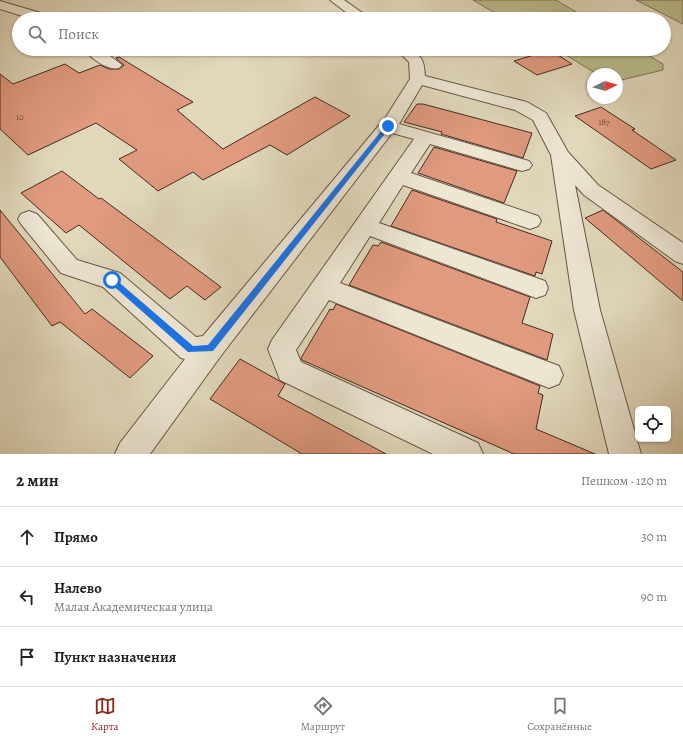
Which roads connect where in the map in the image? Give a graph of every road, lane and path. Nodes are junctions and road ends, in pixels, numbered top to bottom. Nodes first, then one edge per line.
1 (336, 0) edge
2 (0, 5) edge
3 (23, 12) edge
4 (354, 12) edge
5 (101, 56) edge
6 (411, 56) edge
7 (114, 65) dead end
8 (418, 79) junction
9 (388, 126) junction
10 (425, 137) junction
11 (560, 155) junction
12 (522, 165) dead end
13 (399, 176) junction
14 (29, 219) dead end
15 (530, 221) dead end
16 (365, 226) junction
17 (683, 255) edge
18 (324, 287) junction
19 (536, 288) dead end
20 (210, 348) junction
21 (549, 375) dead end
22 (131, 454) edge
23 (467, 454) edge
24 (625, 454) edge

1 - 4 street
2 - 3 street
5 - 7 street
6 - 8 street
8 - 9 street
8 - 11 street
9 - 10 street
9 - 20 street
10 - 12 street
10 - 13 street
11 - 17 street
11 - 24 street
13 - 15 street
13 - 16 street
14 - 20 street
16 - 18 street
16 - 19 street
18 - 21 street
18 - 23 street
20 - 22 street

